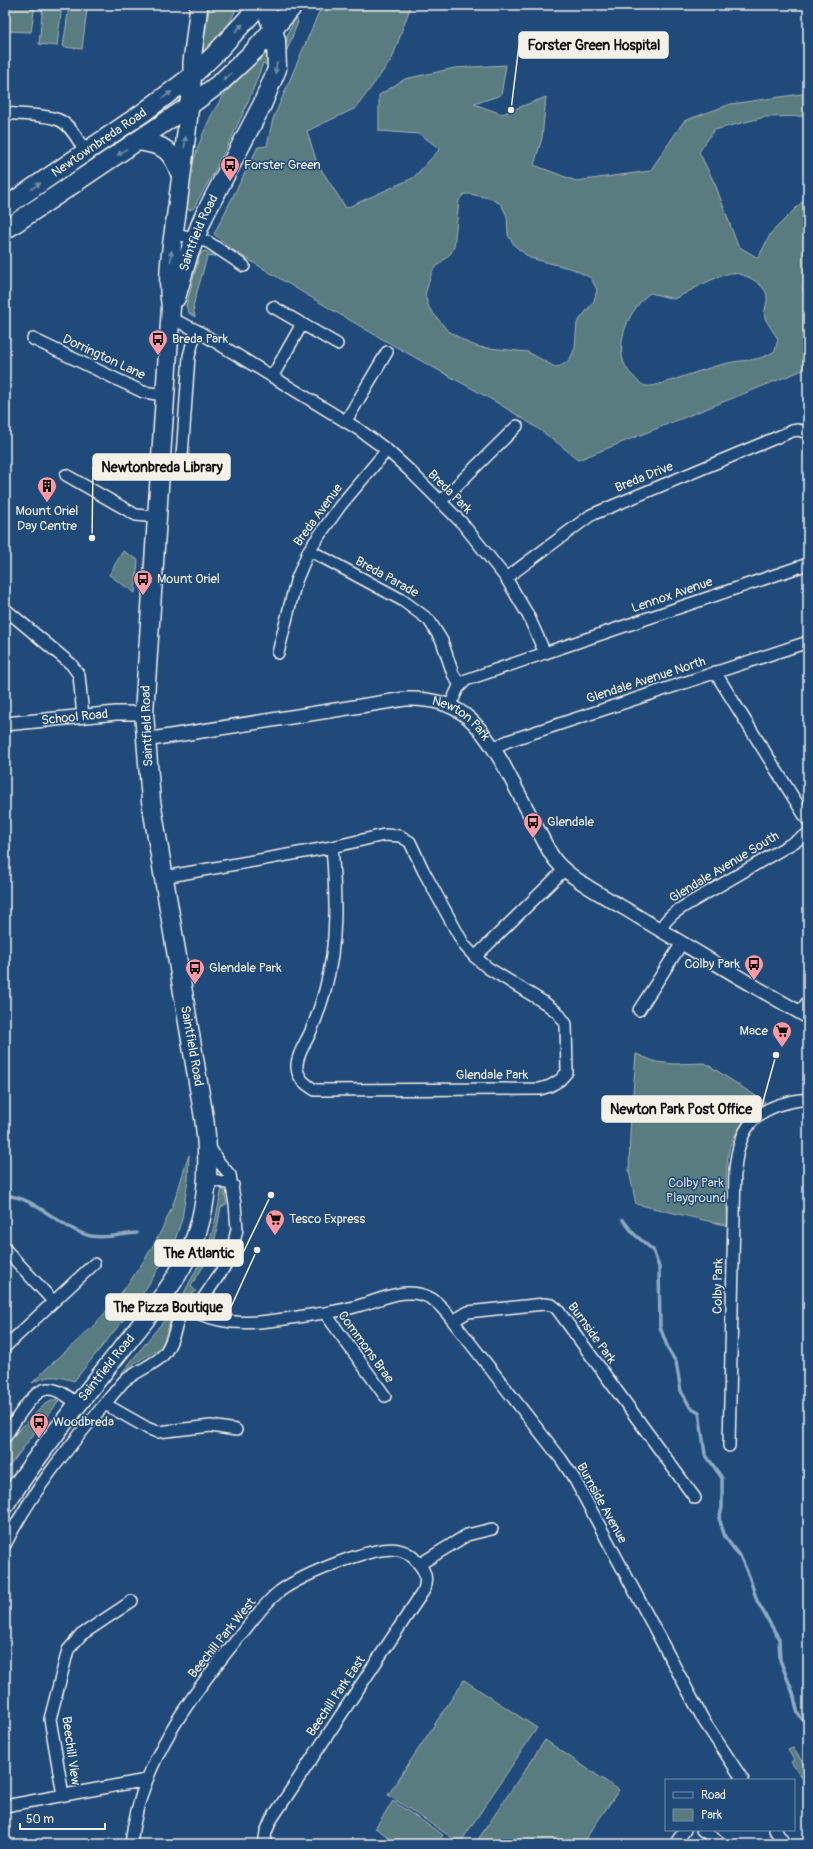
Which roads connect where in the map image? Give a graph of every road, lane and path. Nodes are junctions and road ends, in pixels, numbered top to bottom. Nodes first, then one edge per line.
1 (260, 5) edge
2 (264, 5) edge
3 (294, 5) edge
4 (201, 9) edge
5 (274, 29) junction
6 (192, 76) junction
7 (190, 106) junction
8 (5, 114) edge
9 (139, 141) junction
10 (86, 153) junction
11 (181, 175) junction
12 (5, 207) edge
13 (5, 230) edge
14 (173, 233) junction
15 (195, 238) junction
16 (244, 266) dead end
17 (272, 307) dead end
18 (170, 312) junction
19 (302, 324) junction
20 (196, 330) junction
21 (33, 339) dead end
22 (337, 344) dead end
23 (387, 352) dead end
24 (272, 377) junction
25 (164, 395) junction
26 (346, 421) junction
27 (517, 426) dead end
28 (808, 433) edge
29 (387, 450) junction
30 (181, 471) dead end
31 (66, 474) dead end
32 (440, 502) junction
33 (156, 517) junction
34 (309, 550) junction
35 (808, 564) edge
36 (506, 578) junction
37 (5, 609) edge
38 (808, 642) edge
39 (545, 652) junction
40 (278, 653) dead end
41 (715, 672) junction
42 (460, 685) junction
43 (450, 706) junction
44 (144, 713) junction
45 (83, 716) junction
46 (5, 724) edge
47 (145, 740) junction
48 (493, 748) junction
49 (808, 821) edge
50 (808, 834) edge
51 (332, 847) junction
52 (565, 869) junction
53 (164, 877) junction
54 (660, 930) junction
55 (682, 943) junction
56 (475, 957) junction
57 (808, 1001) edge
58 (638, 1010) dead end
59 (804, 1015) edge
60 (808, 1099) edge
61 (207, 1141) junction
62 (208, 1178) junction
63 (232, 1185) junction
64 (5, 1249) edge
65 (94, 1264) dead end
66 (163, 1296) junction
67 (53, 1301) junction
68 (182, 1307) junction
69 (194, 1312) junction
70 (325, 1313) junction
71 (453, 1321) junction
72 (5, 1347) edge
73 (385, 1396) dead end
74 (77, 1404) junction
75 (105, 1404) junction
76 (236, 1430) dead end
77 (5, 1437) edge
78 (729, 1446) dead end
79 (695, 1498) dead end
80 (5, 1504) edge
81 (492, 1529) dead end
82 (5, 1544) edge
83 (420, 1564) junction
84 (132, 1601) dead end
85 (742, 1779) edge
86 (146, 1780) junction
87 (63, 1795) junction
88 (5, 1806) edge
89 (684, 1831) edge
90 (703, 1831) edge
91 (777, 1831) edge
92 (131, 1844) edge
93 (264, 1844) edge
94 (675, 1844) edge
95 (722, 1844) edge
96 (785, 1844) edge

6 -> 1 highway, Newtownbreda Road
2 - 5 highway, Saintfield Road
3 - 5 highway, Newtownbreda Road
4 - 6 main road, Saintfield Road
5 -> 7 highway, Newtownbreda Road
5 -> 15 highway, Saintfield Road
6 - 7 highway, Saintfield Road
10 -> 6 highway, Newtownbreda Road
7 - 9 highway, Newtownbreda Road
11 -> 7 highway, Saintfield Road
8 - 10 street
9 - 11 highway
9 -> 13 highway, Newtownbreda Road
12 -> 10 highway, Newtownbreda Road
11 - 14 highway, Saintfield Road
14 - 15 street
18 -> 14 highway, Saintfield Road
15 - 16 street
15 - 18 highway, Saintfield Road
17 - 19 street
18 - 20 street, Breda Park
18 - 25 highway, Saintfield Road
19 - 22 street
19 - 24 street
20 - 24 street, Breda Park
20 - 30 street
21 - 25 street, Dorrington Lane
23 - 26 street
24 - 26 street, Breda Park
25 - 33 highway, Saintfield Road
26 - 29 street, Breda Park
27 - 32 street
28 - 36 street, Breda Drive
29 - 32 street, Breda Park
29 - 34 street, Breda Avenue
31 - 33 street
32 - 36 street, Breda Park
33 - 44 highway, Saintfield Road
34 - 40 street, Breda Avenue
34 - 42 street, Breda Parade
35 - 39 street, Lennox Avenue
36 - 39 street, Breda Park
37 - 45 street
38 - 41 street, Glendale Avenue North
39 - 42 street
41 - 48 street, Glendale Avenue North
41 - 49 street
42 - 43 street
43 - 47 street, Newton Park
43 - 48 street, Newton Park
44 - 45 street, School Road
44 - 47 highway, Saintfield Road
45 - 46 street, School Road
47 - 53 highway, Saintfield Road
48 - 52 street, Newton Park
50 - 54 street, Glendale Avenue South
51 - 53 street, Glendale Park
51 - 56 street, Glendale Park
51 - 56 street, Glendale Park
52 - 54 street, Newton Park
52 - 56 street
53 - 61 highway, Saintfield Road
54 - 55 street, Newton Park
55 - 58 street
55 - 59 street, Newton Park
57 - 59 street
60 - 78 street, Colby Park
61 - 62 highway, Saintfield Road
61 - 63 street, Saintfield Road
62 - 63 street
62 - 66 highway, Saintfield Road
63 - 69 street, Saintfield Road
64 - 67 street
65 - 67 street
66 - 68 street, Commons Brae
66 - 74 highway, Saintfield Road
67 - 72 street
68 - 69 street, Commons Brae
68 - 75 street, Saintfield Road
69 - 70 street, Commons Brae
70 - 71 street
70 - 73 street, Commons Brae
71 - 79 street, Burnside Park
71 - 85 street, Burnside Avenue
74 - 77 street
74 - 80 highway, Saintfield Road
75 - 76 street
75 - 82 street, Saintfield Road
81 - 83 street
83 - 86 street, Beechill Park West
83 - 93 street, Beechill Park East
84 - 87 street, Beechill View
86 - 87 street
86 - 92 street, Beechill Park West
87 - 88 street
89 - 94 street
90 - 95 street
91 - 96 street

